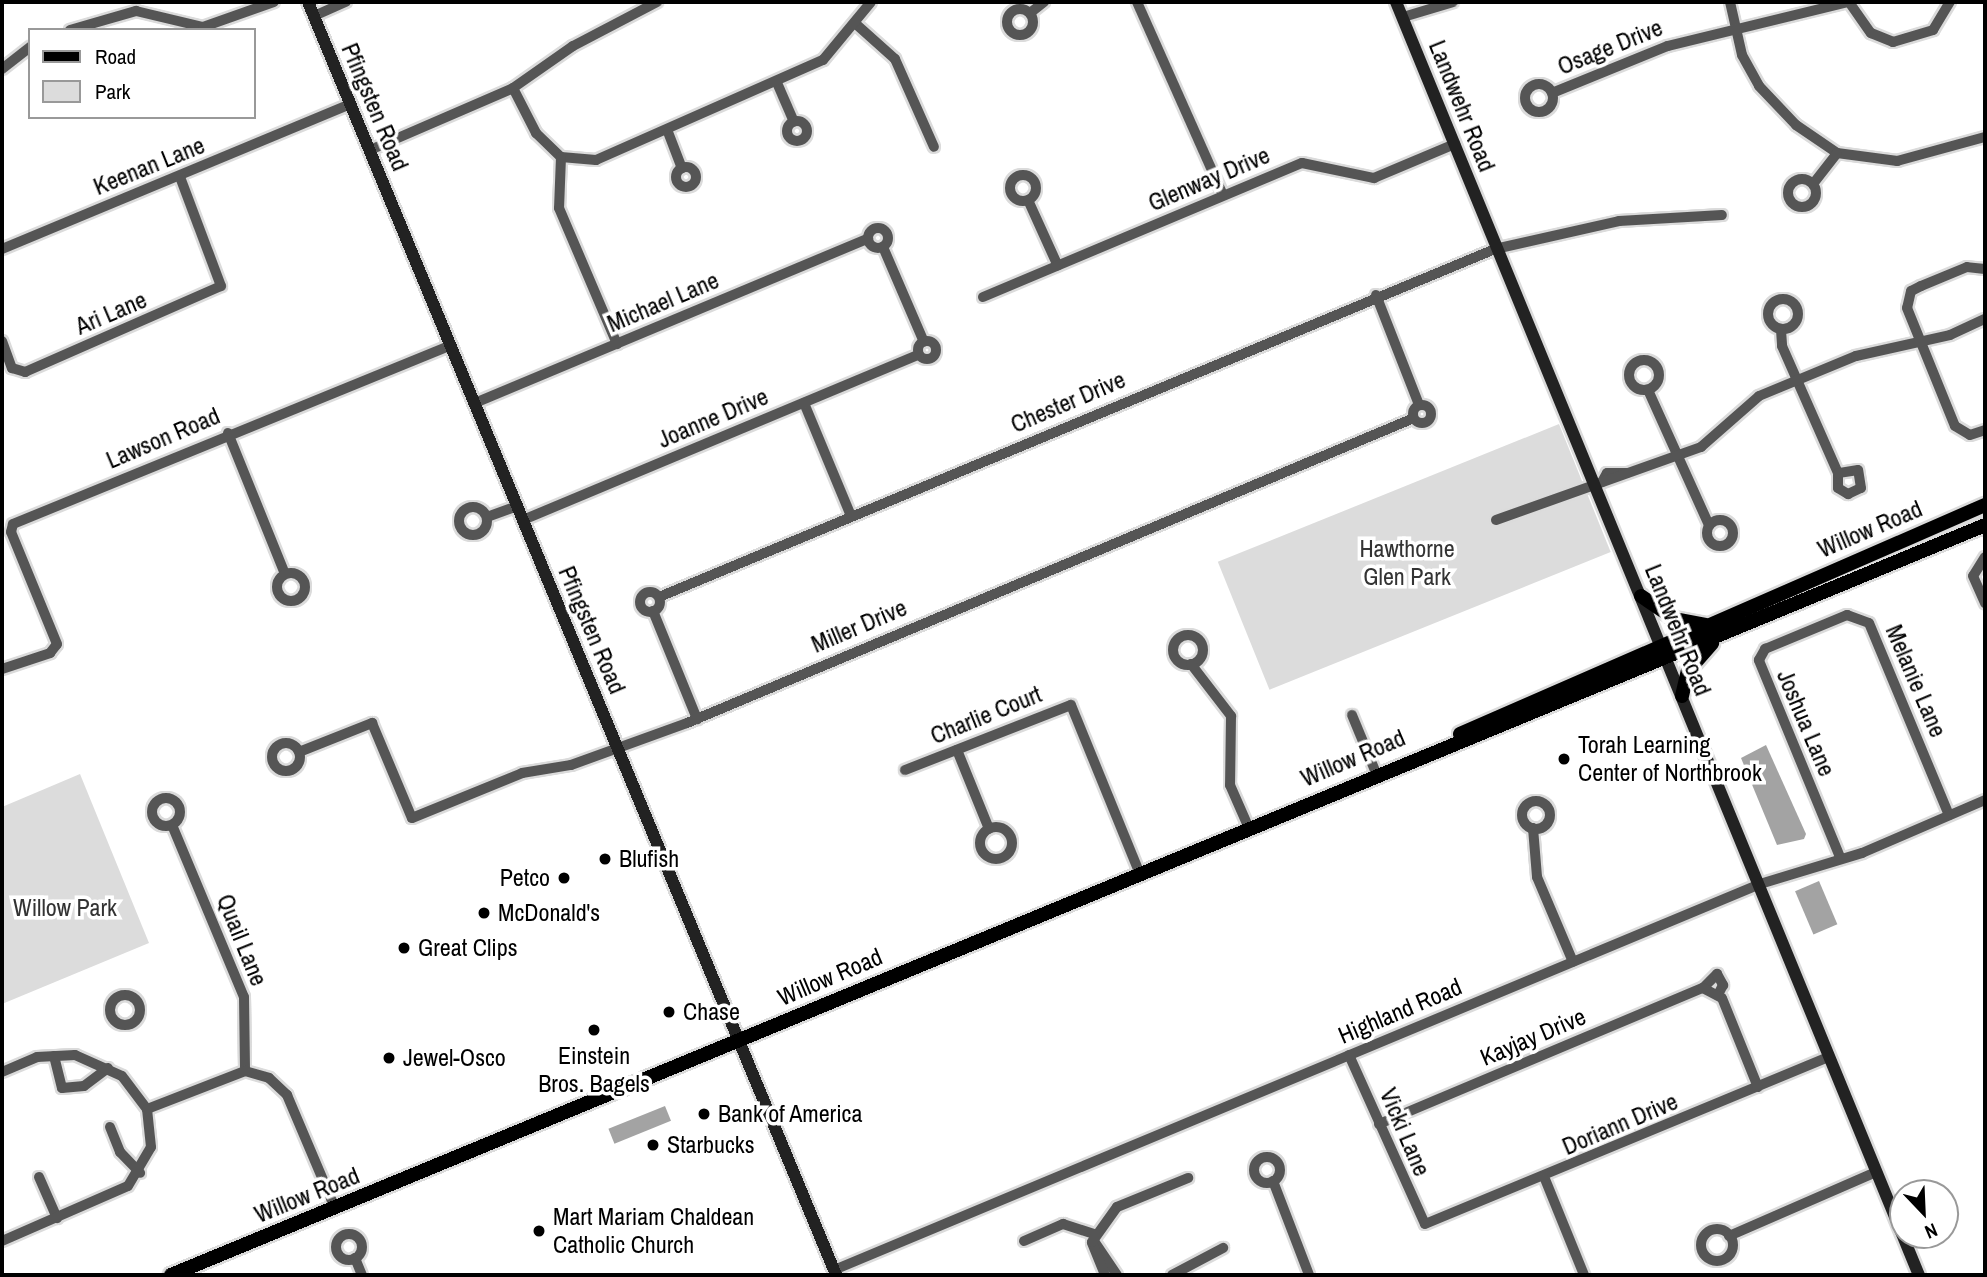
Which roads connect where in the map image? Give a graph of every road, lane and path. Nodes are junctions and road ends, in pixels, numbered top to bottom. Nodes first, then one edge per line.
1 (274, 2) edge
2 (309, 2) edge
3 (346, 2) edge
4 (657, 2) edge
5 (871, 2) edge
6 (1044, 2) edge
7 (1137, 2) edge
8 (1398, 2) edge
9 (1453, 2) edge
10 (1730, 2) edge
11 (1848, 2) edge
12 (1950, 2) edge
13 (1030, 13) dead end
14 (314, 16) junction
15 (1403, 17) junction
16 (857, 25) junction
17 (76, 28) edge
18 (1736, 30) junction
19 (28, 49) edge
20 (2, 69) edge
21 (778, 85) junction
22 (513, 88) junction
23 (1552, 93) dead end
24 (351, 104) junction
25 (794, 122) dead end
26 (668, 132) junction
27 (1985, 137) edge
28 (1455, 144) junction
29 (934, 147) dead end
30 (370, 149) junction
31 (1837, 153) junction
32 (561, 157) junction
33 (682, 168) dead end
34 (180, 177) junction
35 (1813, 184) dead end
36 (1223, 195) junction
37 (1028, 200) dead end
38 (1722, 215) dead end
39 (868, 239) junction
40 (883, 247) junction
41 (2, 249) edge
42 (1495, 249) junction
43 (1058, 266) junction
44 (1985, 269) edge
45 (1376, 295) junction
46 (982, 297) dead end
47 (1985, 319) edge
48 (1781, 330) dead end
49 (2, 341) edge
50 (1920, 341) junction
51 (924, 342) junction
52 (617, 344) junction
53 (451, 345) junction
54 (919, 354) junction
55 (1796, 381) junction
56 (1648, 390) dead end
57 (804, 403) junction
58 (475, 404) junction
59 (1419, 405) junction
60 (1414, 418) junction
61 (1985, 430) edge
62 (228, 433) junction
63 (1675, 458) junction
64 (1838, 473) dead end
65 (1599, 483) junction
66 (1985, 505) edge
67 (517, 506) junction
68 (851, 516) junction
69 (487, 517) dead end
70 (523, 520) junction
71 (1496, 520) dead end
72 (1709, 525) dead end
73 (1985, 525) edge
74 (1985, 557) edge
75 (285, 574) dead end
76 (1641, 596) junction
77 (659, 597) junction
78 (1985, 603) edge
79 (653, 611) junction
80 (1706, 625) junction
81 (1809, 630) joint
82 (1721, 635) junction
83 (1663, 651) junction
84 (1191, 664) dead end
85 (2, 669) edge
86 (1682, 696) junction
87 (1352, 715) dead end
88 (697, 719) junction
89 (618, 749) junction
90 (957, 750) junction
91 (299, 752) dead end
92 (905, 770) dead end
93 (1376, 773) junction
94 (1985, 800) edge
95 (1948, 815) junction
96 (172, 825) dead end
97 (1248, 826) junction
98 (1532, 828) dead end
99 (989, 829) dead end
100 (1840, 857) junction
101 (1139, 872) junction
102 (1760, 884) junction
103 (1573, 962) junction
104 (1703, 988) junction
105 (1718, 995) junction
106 (739, 1040) junction
107 (1349, 1055) junction
108 (54, 1056) junction
109 (1829, 1057) junction
110 (108, 1068) junction
111 (2, 1072) edge
112 (245, 1072) junction
113 (1758, 1087) junction
114 (148, 1109) junction
115 (1379, 1124) junction
116 (110, 1127) dead end
117 (1876, 1172) junction
118 (141, 1173) junction
119 (39, 1177) dead end
120 (1188, 1178) dead end
121 (1545, 1179) junction
122 (1273, 1181) dead end
123 (335, 1208) junction
124 (57, 1218) junction
125 (1425, 1224) joint
126 (1729, 1236) dead end
127 (1095, 1238) junction
128 (2, 1241) edge
129 (1024, 1241) dead end
130 (1223, 1248) dead end
131 (355, 1258) dead end
132 (202, 1269) edge
133 (835, 1273) edge
134 (171, 1275) edge
135 (362, 1275) edge
136 (1105, 1275) edge
137 (1117, 1275) edge
138 (1172, 1275) edge
139 (1309, 1275) edge
140 (1584, 1275) edge
141 (1919, 1275) edge

1 - 17 street
2 - 14 main road, Pfingsten Road
3 - 14 street
4 - 22 street
5 - 16 street
6 - 13 street
7 - 36 street
8 - 15 main road, Landwehr Road
9 - 15 street
10 - 18 street
11 - 12 street
11 - 18 street, Osage Drive
14 - 24 main road, Pfingsten Road
15 - 28 main road, Landwehr Road
16 - 21 street
16 - 29 street
18 - 23 street, Osage Drive
18 - 31 street
19 - 20 street
21 - 25 street
21 - 26 street
22 - 30 street
22 - 32 street
24 - 30 main road, Pfingsten Road
24 - 34 street, Keenan Lane
26 - 32 street
26 - 33 street
27 - 31 street
28 - 36 street, Glenway Drive
28 - 42 main road, Landwehr Road
30 - 53 main road, Pfingsten Road
31 - 35 street
32 - 52 street
34 - 41 street, Keenan Lane
34 - 49 street, Ari Lane
36 - 43 street, Glenway Drive
37 - 43 street
38 - 42 street, Chester Drive
39 - 40 street
39 - 40 street
39 - 52 street, Michael Lane
40 - 51 street
42 - 45 street, Chester Drive
42 - 65 main road, Landwehr Road
43 - 46 street, Glenway Drive
44 - 50 street
45 - 59 street
45 - 68 street, Chester Drive
47 - 50 street
48 - 55 street
50 - 55 street
50 - 61 street
51 - 54 street
51 - 54 street
52 - 58 street, Michael Lane
53 - 58 main road, Pfingsten Road
53 - 62 street, Lawson Road
54 - 57 street, Joanne Drive
55 - 63 street
55 - 64 street
56 - 63 street
57 - 68 street
57 - 70 street, Joanne Drive
58 - 67 main road, Pfingsten Road
59 - 60 street
59 - 60 street
60 - 88 street, Miller Drive
62 - 75 street
62 - 85 street, Lawson Road
63 - 65 street
63 - 72 street
65 - 71 street
65 - 76 main road, Landwehr Road
66 - 80 main road, Willow Road
67 - 69 street
67 - 70 main road, Pfingsten Road
68 - 77 street, Chester Drive
70 - 89 main road, Pfingsten Road
73 - 82 main road, Willow Road
74 - 78 street
76 - 80 main road
76 - 83 main road, Landwehr Road
77 - 79 street
77 - 79 street
79 - 88 street
80 - 83 main road, Willow Road
81 - 95 street, Melanie Lane
81 - 100 street, Joshua Lane
82 - 83 main road, Willow Road
82 - 86 main road
83 - 86 main road, Landwehr Road
83 - 93 main road, Willow Road
84 - 97 street
86 - 102 main road, Landwehr Road
87 - 93 street
88 - 89 street, Miller Drive
89 - 91 street, Miller Drive
89 - 106 main road, Pfingsten Road
90 - 92 street, Charlie Court
90 - 99 street
90 - 101 street, Charlie Court
93 - 97 main road, Willow Road
94 - 95 street, Highland Road
95 - 100 street, Highland Road
96 - 112 street, Quail Lane
97 - 101 main road, Willow Road
98 - 103 street
100 - 102 street, Highland Road
101 - 106 main road, Willow Road
102 - 103 street, Highland Road
102 - 109 main road, Landwehr Road
103 - 107 street, Highland Road
104 - 105 street
104 - 105 street, Kayjay Drive
104 - 115 street, Kayjay Drive
105 - 113 street, Kayjay Drive
106 - 123 main road, Willow Road
106 - 133 main road, Pfingsten Road
107 - 115 street, Vicki Lane
107 - 133 street, Highland Road
108 - 110 street
108 - 110 street
108 - 111 street
109 - 113 street, Doriann Drive
109 - 117 main road, Landwehr Road
110 - 114 street
112 - 114 street
112 - 123 street
113 - 121 street, Doriann Drive
114 - 118 street
115 - 125 street, Vicki Lane
116 - 118 street
117 - 126 street
117 - 141 main road, Landwehr Road
118 - 124 street
119 - 124 street
120 - 127 street
121 - 125 street, Doriann Drive
121 - 140 street
122 - 139 street
123 - 132 main road, Willow Road
124 - 128 street
127 - 129 street
127 - 136 street
127 - 137 street
130 - 138 street
131 - 135 street
132 - 134 main road, Willow Road

